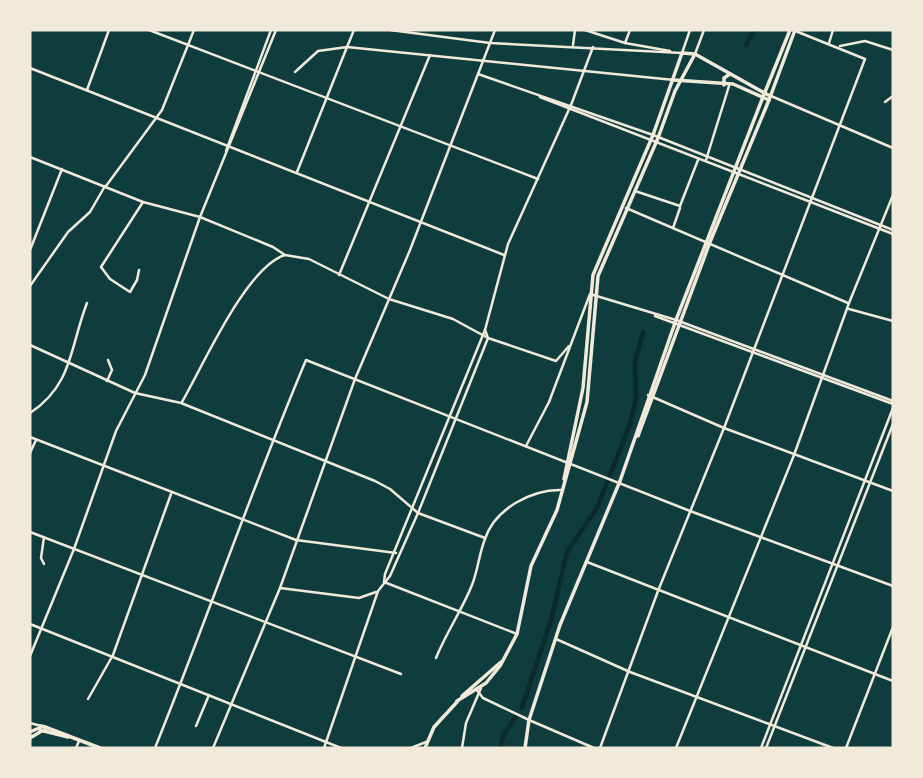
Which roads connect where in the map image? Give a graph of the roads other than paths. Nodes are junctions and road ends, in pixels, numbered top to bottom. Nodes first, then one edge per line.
1 (109, 30) edge
2 (149, 30) edge
3 (194, 30) edge
4 (274, 30) edge
5 (354, 30) edge
6 (390, 30) edge
7 (495, 30) edge
8 (575, 30) edge
9 (585, 30) edge
10 (630, 30) edge
11 (691, 30) edge
12 (704, 30) edge
13 (793, 30) edge
14 (833, 30) edge
15 (490, 43) junction
16 (625, 43) junction
17 (828, 43) junction
18 (189, 45) junction
19 (572, 45) junction
20 (837, 46) junction
21 (348, 47) junction
22 (593, 47) junction
23 (893, 50) edge
24 (670, 51) junction
25 (682, 53) junction
26 (695, 54) junction
27 (430, 55) junction
28 (484, 59) junction
29 (30, 68) edge
30 (586, 69) junction
31 (258, 71) junction
32 (295, 72) dead end
33 (478, 74) junction
34 (731, 74) junction
35 (674, 80) junction
36 (680, 81) junction
37 (729, 85) junction
38 (87, 90) junction
39 (528, 92) junction
40 (764, 95) junction
41 (893, 96) edge
42 (327, 97) junction
43 (770, 98) junction
44 (885, 102) dead end
45 (571, 105) junction
46 (569, 110) junction
47 (157, 118) junction
48 (398, 125) junction
49 (839, 127) junction
50 (654, 139) junction
51 (229, 145) junction
52 (451, 145) junction
53 (893, 148) edge
54 (30, 157) edge
55 (699, 157) junction
56 (706, 160) junction
57 (62, 169) junction
58 (297, 173) junction
59 (736, 173) junction
60 (538, 179) junction
61 (106, 186) junction
62 (635, 191) junction
63 (893, 195) edge
64 (810, 200) junction
65 (367, 201) junction
66 (143, 202) junction
67 (680, 206) junction
68 (625, 208) junction
69 (200, 218) junction
70 (420, 222) junction
71 (881, 227) junction
72 (673, 228) junction
73 (893, 232) edge
74 (708, 241) junction
75 (30, 250) edge
76 (285, 255) junction
77 (504, 256) junction
78 (139, 270) dead end
79 (781, 274) junction
80 (339, 275) junction
81 (30, 286) edge
82 (591, 294) junction
83 (389, 299) junction
84 (87, 303) dead end
85 (849, 303) junction
86 (849, 309) junction
87 (893, 321) edge
88 (677, 323) junction
89 (484, 332) junction
90 (488, 338) junction
91 (30, 345) edge
92 (569, 346) junction
93 (752, 350) junction
94 (108, 360) dead end
95 (70, 362) junction
96 (824, 375) junction
97 (355, 379) junction
98 (107, 381) junction
99 (135, 393) junction
100 (648, 395) junction
101 (654, 397) junction
102 (181, 403) junction
103 (893, 407) edge
104 (30, 413) edge
105 (451, 416) junction
106 (456, 418) junction
107 (893, 424) edge
108 (724, 428) junction
109 (30, 437) edge
110 (636, 437) junction
111 (36, 440) junction
112 (274, 441) junction
113 (526, 446) junction
114 (30, 453) edge
115 (794, 455) junction
116 (437, 456) junction
117 (326, 461) junction
118 (569, 463) junction
119 (104, 465) junction
120 (620, 481) junction
121 (864, 482) junction
122 (870, 483) junction
123 (562, 490) junction
124 (893, 491) edge
125 (171, 494) junction
126 (414, 509) junction
127 (690, 511) junction
128 (418, 513) junction
129 (242, 518) junction
130 (851, 524) junction
131 (30, 532) edge
132 (761, 536) junction
133 (44, 537) junction
134 (485, 538) junction
135 (296, 540) junction
136 (74, 549) junction
137 (397, 553) junction
138 (587, 562) junction
139 (833, 563) junction
140 (44, 564) dead end
141 (838, 564) junction
142 (144, 574) junction
143 (384, 582) junction
144 (893, 586) edge
145 (280, 588) junction
146 (378, 591) junction
147 (657, 591) junction
148 (212, 601) junction
149 (459, 610) junction
150 (730, 618) junction
151 (264, 623) junction
152 (30, 624) edge
153 (893, 627) edge
154 (41, 628) junction
155 (517, 634) junction
156 (555, 638) junction
157 (801, 644) junction
158 (806, 646) junction
159 (114, 655) junction
160 (30, 656) edge
161 (355, 658) junction
162 (436, 658) dead end
163 (630, 672) junction
164 (401, 674) dead end
165 (875, 674) junction
166 (893, 681) edge
167 (182, 683) junction
168 (478, 690) junction
169 (209, 695) junction
170 (698, 698) junction
171 (88, 699) dead end
172 (231, 705) junction
173 (529, 720) junction
174 (30, 723) edge
175 (196, 726) dead end
176 (772, 726) junction
177 (42, 729) junction
178 (30, 735) edge
179 (79, 741) junction
180 (326, 742) junction
181 (426, 742) junction
182 (764, 746) edge
183 (76, 748) edge
184 (100, 748) edge
185 (155, 748) edge
186 (213, 748) edge
187 (324, 748) edge
188 (341, 748) edge
189 (411, 748) edge
190 (425, 748) edge
191 (462, 748) edge
192 (525, 748) edge
193 (594, 748) edge
194 (600, 748) edge
195 (677, 748) edge
196 (833, 748) edge
197 (846, 748) edge

1 - 38 street
2 - 18 street
3 - 18 street
4 - 31 street
5 - 21 street
6 - 15 street
7 - 15 street
8 - 19 street
9 - 16 street
10 - 16 street
11 - 25 street
12 - 26 street
13 - 17 street
13 - 40 main road
13 - 43 main road
14 - 17 street
15 - 19 street
15 - 28 street
16 - 24 street
17 - 20 street
18 - 31 street
18 - 47 street
19 - 22 street
20 - 23 street
20 - 49 street
21 - 27 street
21 - 32 street
21 - 42 street
22 - 24 street
22 - 30 street
24 - 25 street
25 - 26 main road
25 - 35 main road
26 - 34 main road
26 - 36 main road
27 - 28 street
27 - 48 street
28 - 30 street
28 - 33 street
29 - 38 street
30 - 35 street
30 - 45 street
31 - 42 street
31 - 51 street
33 - 39 street
33 - 52 street
34 - 37 main road
34 - 37 main road
34 - 40 main road
35 - 36 main road
35 - 50 main road
36 - 37 main road
36 - 50 main road
37 - 40 main road
37 - 56 street
38 - 47 street
39 - 45 street
39 - 46 street
40 - 43 main road
40 - 59 main road
41 - 44 street
42 - 48 street
42 - 58 street
43 - 49 street
43 - 59 main road
45 - 46 street
45 - 50 street
46 - 50 street
46 - 60 street
47 - 51 street
47 - 61 street
48 - 52 street
48 - 65 street
49 - 53 street
49 - 64 street
50 - 55 street
50 - 62 main road
50 - 68 main road
51 - 58 street
51 - 69 street
52 - 60 street
52 - 70 street
54 - 57 street
55 - 56 street
55 - 67 street
56 - 59 street
57 - 61 street
57 - 75 street
58 - 65 street
59 - 64 street
59 - 74 main road
60 - 77 street
61 - 66 street
61 - 81 street
62 - 67 street
62 - 68 main road
63 - 71 street
64 - 71 street
64 - 79 street
65 - 70 street
65 - 80 street
66 - 69 street
66 - 78 street
67 - 72 street
68 - 72 street
68 - 82 main road
69 - 76 street
69 - 99 street
70 - 77 street
70 - 83 street
71 - 73 street
71 - 85 street
72 - 74 street
74 - 79 street
74 - 88 main road
76 - 80 street
76 - 102 street
77 - 89 street
79 - 85 street
79 - 93 street
80 - 83 street
82 - 88 street
82 - 92 street
82 - 118 main road
83 - 89 street
83 - 97 street
84 - 95 street
85 - 86 street
86 - 87 street
86 - 96 street
88 - 93 street
88 - 100 main road
88 - 101 main road
89 - 90 street
89 - 105 street
90 - 92 street
90 - 106 street
91 - 95 street
92 - 113 street
93 - 96 street
93 - 108 street
94 - 98 street
95 - 98 street
95 - 104 street
96 - 103 street
96 - 115 street
97 - 105 street
97 - 112 street
97 - 117 street
98 - 99 street
99 - 102 street
99 - 119 street
100 - 101 street
100 - 110 main road
101 - 108 street
101 - 110 main road
102 - 112 street
103 - 121 street
105 - 106 street
105 - 116 street
106 - 113 street
106 - 116 street
107 - 122 street
108 - 115 street
108 - 127 street
109 - 111 street
110 - 120 main road
111 - 114 street
111 - 119 street
112 - 117 street
112 - 129 street
113 - 118 street
115 - 121 street
115 - 132 street
116 - 126 street
116 - 128 street
117 - 126 street
117 - 135 street
118 - 120 street
118 - 123 main road
119 - 125 street
119 - 136 street
120 - 127 street
120 - 138 main road
121 - 122 street
121 - 130 street
122 - 124 street
122 - 130 street
123 - 134 street
123 - 155 main road
125 - 129 street
125 - 142 street
126 - 128 street
126 - 137 street
127 - 132 street
127 - 147 street
128 - 134 street
128 - 137 street
129 - 135 street
129 - 148 street
130 - 139 street
130 - 141 street
131 - 133 street
132 - 139 street
132 - 150 street
133 - 136 street
133 - 140 street
134 - 149 street
135 - 137 street
135 - 145 street
136 - 142 street
136 - 154 street
137 - 143 street
138 - 147 street
138 - 156 main road
139 - 141 street
139 - 157 street
141 - 144 street
141 - 158 street
142 - 148 street
142 - 159 street
143 - 146 street
143 - 149 street
145 - 146 street
145 - 151 street
146 - 161 street
147 - 150 street
147 - 163 street
148 - 151 street
148 - 167 street
149 - 155 street
149 - 162 street
150 - 157 street
150 - 170 street
151 - 161 street
151 - 172 street
152 - 154 street
153 - 165 street
154 - 159 street
154 - 160 street
155 - 168 main road
156 - 163 street
156 - 173 main road
157 - 158 street
157 - 176 street
158 - 165 street
158 - 176 street
159 - 167 street
159 - 171 street
161 - 164 street
161 - 180 street
163 - 170 street
163 - 194 street
165 - 166 street
165 - 197 street
167 - 169 street
167 - 185 street
168 - 173 street
168 - 181 main road
168 - 191 street
169 - 172 street
169 - 175 street
170 - 176 street
170 - 195 street
172 - 180 street
172 - 186 street
173 - 192 main road
173 - 193 street
174 - 177 street
176 - 182 street
176 - 196 street
177 - 178 main road
177 - 179 main road
179 - 183 street
179 - 184 main road
180 - 187 street
180 - 188 street
181 - 189 street
181 - 190 main road

